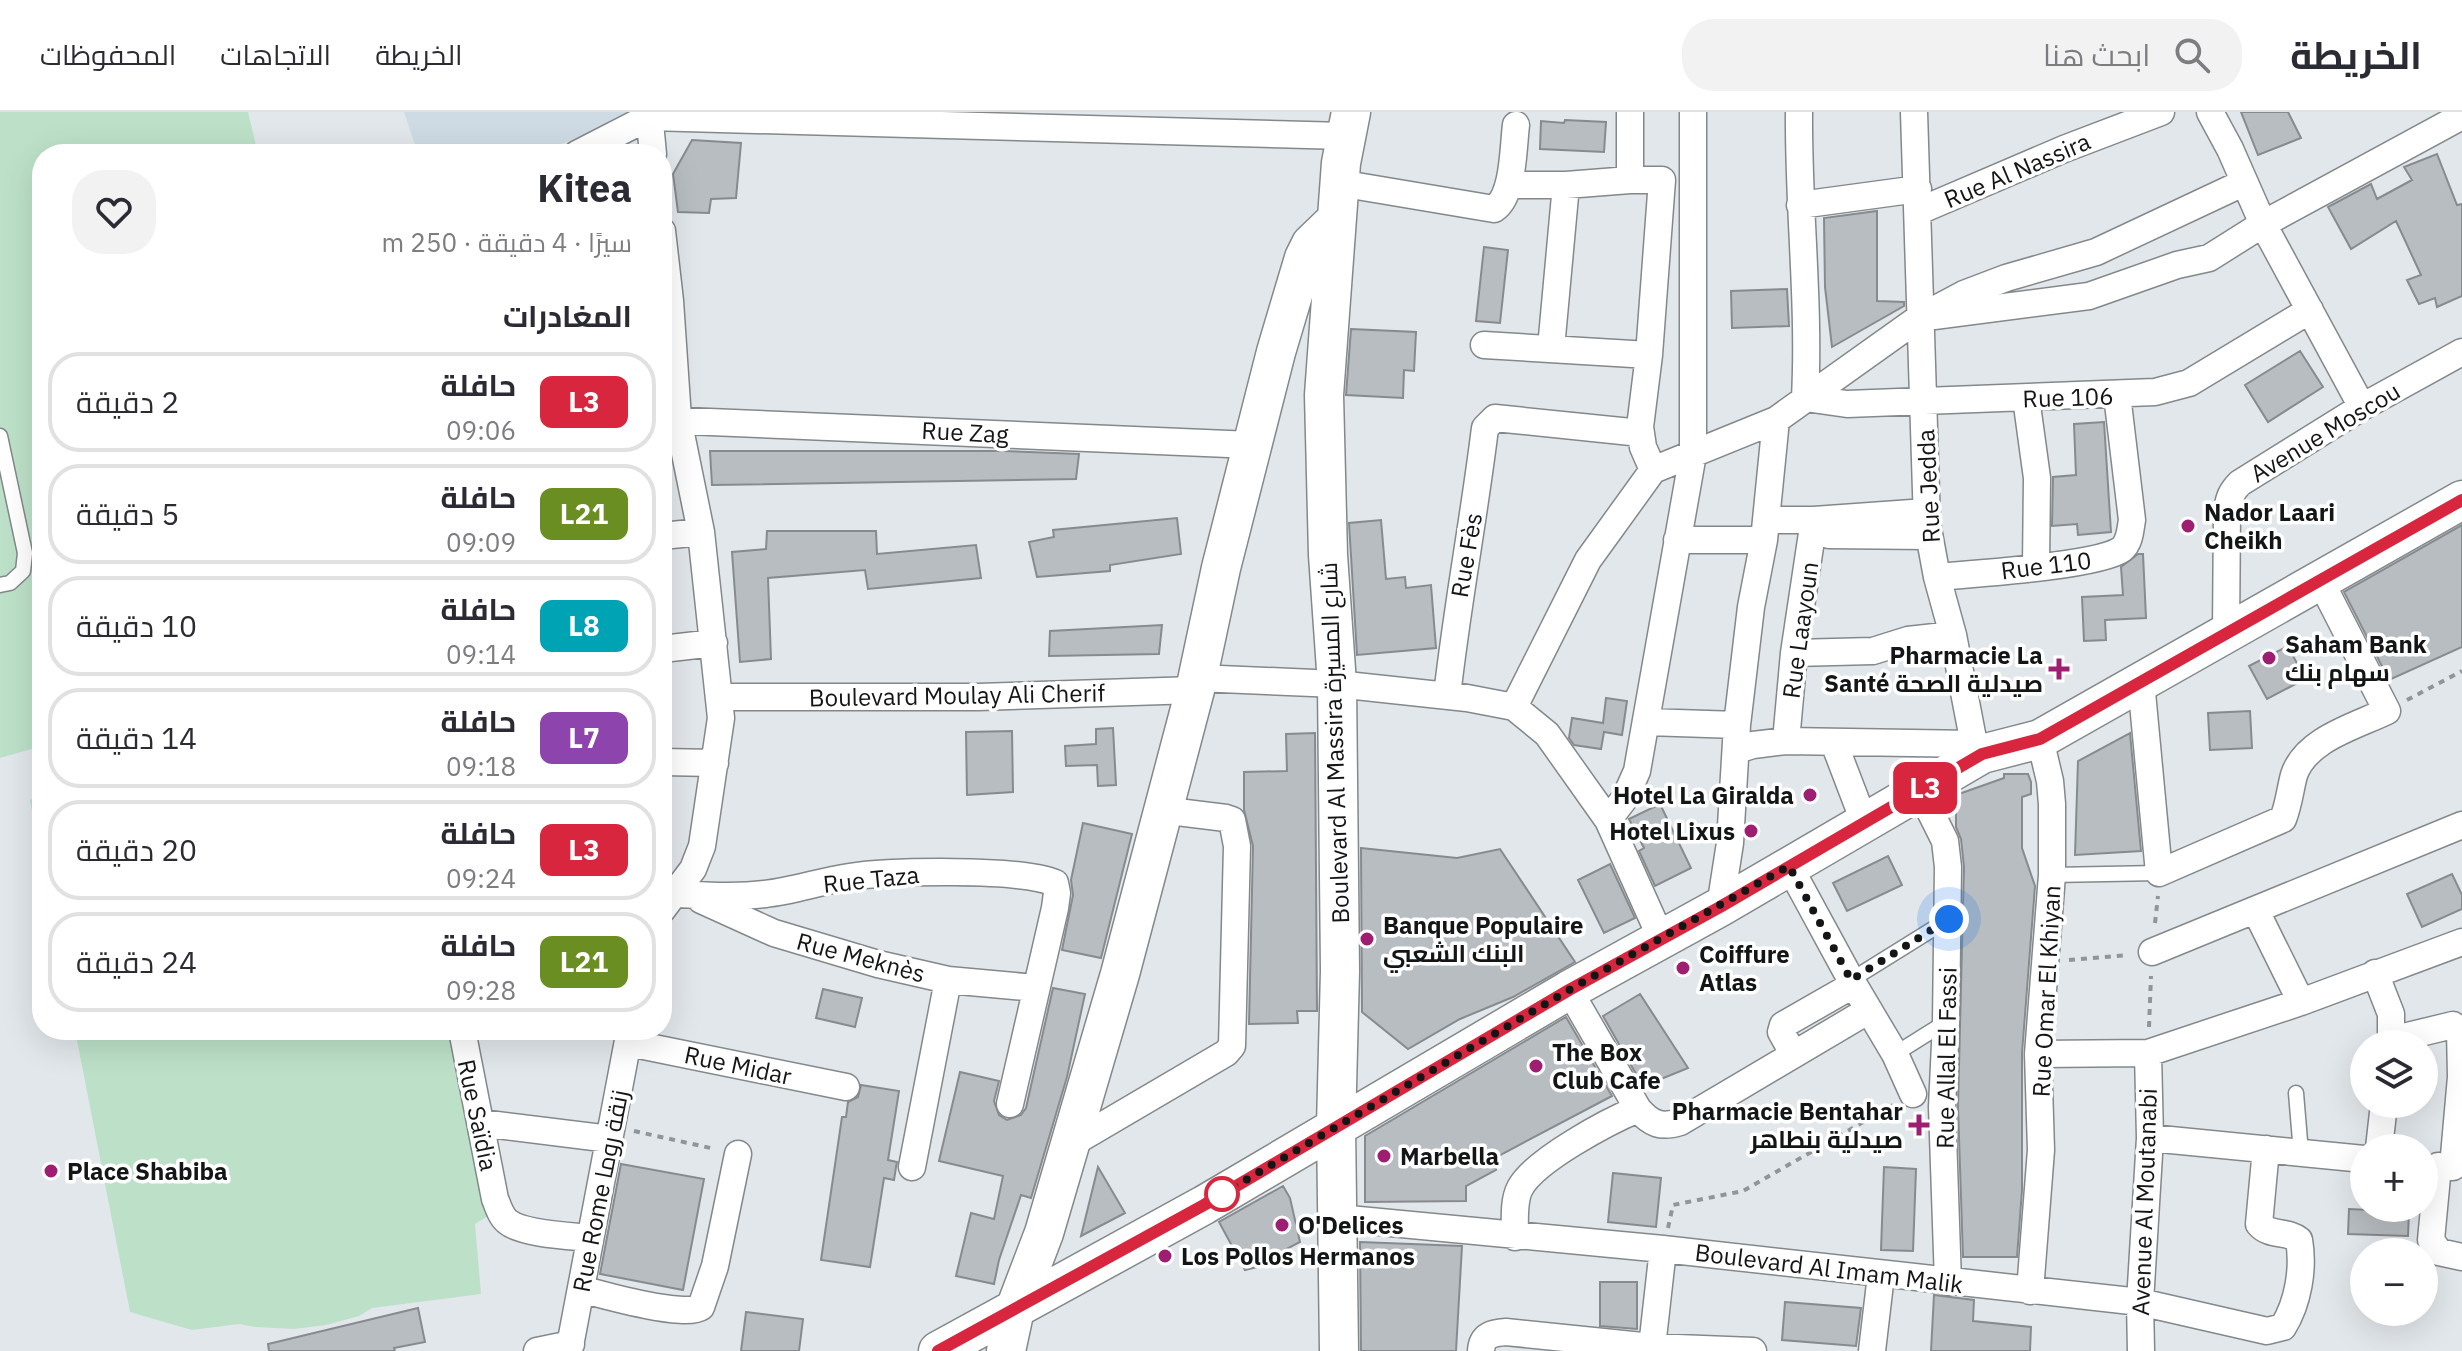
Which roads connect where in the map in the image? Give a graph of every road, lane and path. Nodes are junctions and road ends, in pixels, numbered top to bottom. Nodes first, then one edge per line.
1 (1630, 112) edge
2 (1693, 112) edge
3 (1799, 112) edge
4 (2161, 112) edge
5 (2210, 112) edge
6 (1917, 113) edge
7 (649, 115) edge
8 (2462, 116) edge
9 (938, 118) edge
10 (1348, 124) edge
11 (1516, 125) dead end
12 (595, 144) edge
13 (652, 144) edge
14 (1630, 180) junction
15 (1662, 180) junction
16 (1339, 183) junction
17 (1694, 183) junction
18 (2243, 183) junction
19 (1509, 185) junction
20 (1566, 185) junction
21 (1918, 200) junction
22 (1800, 205) junction
23 (1336, 220) junction
24 (2263, 224) junction
25 (2310, 310) junction
26 (1919, 318) junction
27 (1484, 345) dead end
28 (1551, 348) junction
29 (2462, 352) edge
30 (1649, 355) junction
31 (2117, 395) junction
32 (1805, 398) junction
33 (2026, 398) junction
34 (1924, 401) junction
35 (2362, 407) junction
36 (672, 420) edge
37 (1776, 420) junction
38 (672, 427) edge
39 (1641, 433) junction
40 (0, 436) edge
41 (1252, 445) junction
42 (1693, 454) junction
43 (1653, 470) junction
44 (2462, 500) edge
45 (1927, 524) junction
46 (1814, 527) junction
47 (1765, 530) junction
48 (701, 532) junction
49 (672, 535) edge
50 (1677, 540) junction
51 (2036, 566) junction
52 (1937, 577) junction
53 (2320, 580) junction
54 (0, 585) edge
55 (2226, 633) junction
56 (1953, 635) junction
57 (714, 643) junction
58 (672, 648) edge
59 (1794, 653) junction
60 (2462, 671) edge
61 (2141, 682) junction
62 (1196, 684) junction
63 (1337, 684) junction
64 (1447, 696) junction
65 (720, 697) junction
66 (1514, 707) junction
67 (2387, 711) junction
68 (1647, 722) junction
69 (1737, 737) junction
70 (2040, 739) junction
71 (1786, 741) junction
72 (1834, 743) junction
73 (1978, 749) junction
74 (672, 762) edge
75 (715, 763) junction
76 (1920, 791) junction
77 (1161, 810) junction
78 (1608, 820) junction
79 (1865, 824) junction
80 (2462, 825) edge
81 (1789, 866) junction
82 (2159, 873) junction
83 (2052, 875) junction
84 (673, 898) edge
85 (1720, 907) junction
86 (2256, 911) junction
87 (1949, 919) junction
88 (1661, 938) junction
89 (2462, 942) edge
90 (2152, 952) joint
91 (2047, 961) junction
92 (2375, 973) junction
93 (948, 980) junction
94 (1852, 982) junction
95 (1036, 988) junction
96 (1569, 990) junction
97 (2301, 1002) junction
98 (1869, 1010) junction
99 (1946, 1022) junction
100 (2391, 1030) edge
101 (2435, 1030) edge
102 (464, 1040) edge
103 (629, 1040) edge
104 (643, 1040) edge
105 (2461, 1044) edge
106 (1796, 1051) junction
107 (2148, 1053) junction
108 (1895, 1054) junction
109 (2038, 1054) junction
110 (846, 1087) dead end
111 (2296, 1093) dead end
112 (1913, 1094) joint
113 (1010, 1104) dead end
114 (1638, 1109) junction
115 (481, 1123) junction
116 (1336, 1126) junction
117 (611, 1132) junction
118 (2150, 1138) junction
119 (1071, 1144) junction
120 (2266, 1149) junction
121 (2301, 1153) junction
122 (738, 1154) joint
123 (2350, 1158) edge
124 (2444, 1166) edge
125 (912, 1167) dead end
126 (1338, 1218) junction
127 (1515, 1237) junction
128 (590, 1238) junction
129 (1663, 1249) junction
130 (2462, 1257) edge
131 (1881, 1275) junction
132 (1948, 1282) junction
133 (581, 1289) junction
134 (2030, 1291) junction
135 (2140, 1302) junction
136 (1015, 1309) junction
137 (2270, 1341) edge
138 (1652, 1347) junction
139 (570, 1348) edge
140 (537, 1351) edge
141 (939, 1351) edge
142 (1006, 1351) edge
143 (1339, 1351) edge
144 (1481, 1351) edge
145 (1747, 1351) edge
146 (1872, 1351) edge
147 (2141, 1351) edge

1 - 14 street
2 - 17 street
3 - 22 street
4 - 21 street, Rue Al Nassira
5 - 18 street
6 - 21 street, Rue Jedda
7 - 9 street
7 - 12 street
7 - 13 street
8 - 24 street
9 - 10 street
10 - 16 main road, Boulevard Al Massira شارع المسيرة
11 - 19 street
14 - 15 street
14 - 20 street
15 - 17 street
15 - 30 street
16 - 19 street
16 - 23 main road, Boulevard Al Massira شارع المسيرة
17 - 42 street
18 - 24 street
18 - 26 street
19 - 20 street
20 - 28 street
21 - 22 street, Rue Al Nassira
21 - 26 street, Rue Jedda
22 - 32 street
23 - 41 main road
23 - 63 main road, Boulevard Al Massira شارع المسيرة
24 - 25 street
24 - 26 street
25 - 31 street, Rue 106
25 - 35 street
26 - 32 street
26 - 34 street, Rue Jedda
27 - 28 street
28 - 30 street
29 - 35 street, Avenue Moscou
30 - 39 street
31 - 33 street, Rue 106
31 - 51 street, Rue 110
32 - 34 street, Rue 106
32 - 37 street
33 - 34 street, Rue 106
33 - 51 street
34 - 45 street, Rue Jedda
35 - 55 street, Avenue Moscou
36 - 41 street, Rue Zag
37 - 42 street
37 - 47 street
38 - 48 street
39 - 43 street
39 - 64 street, Rue Fès
40 - 54 lane
41 - 62 main road
42 - 43 street
42 - 50 street
43 - 66 street
44 - 53 main road
45 - 46 street
45 - 52 street, Rue Jedda
46 - 47 street
46 - 59 street, Rue Laayoun
47 - 50 street
47 - 69 street
48 - 49 street
48 - 57 street
50 - 68 street
51 - 52 street, Rue 110
52 - 56 street, Rue Jedda
53 - 55 main road
53 - 67 street
55 - 61 main road
56 - 59 street
56 - 73 street, Rue Jedda
57 - 58 street
57 - 65 street
59 - 71 street, Rue Laayoun
60 - 67 path
61 - 70 main road
61 - 82 street
62 - 63 street, Boulevard Moulay Ali Cherif
62 - 65 street, Boulevard Moulay Ali Cherif
62 - 77 main road
63 - 64 street, Boulevard Moulay Ali Cherif
63 - 116 main road, Boulevard Al Massira شارع المسيرة
64 - 66 street, Boulevard Moulay Ali Cherif
65 - 75 street
66 - 78 street
67 - 82 street
68 - 69 street
68 - 78 street
69 - 71 street
69 - 85 street
70 - 73 main road
70 - 83 street, Rue Omar El Khiyan
71 - 72 street
72 - 73 street
72 - 79 street
73 - 76 main road
74 - 75 street
75 - 84 street
76 - 79 main road
76 - 87 street, Rue Allal El Fassi
77 - 119 main road
77 - 119 street
78 - 88 street
79 - 81 main road
80 - 86 street
81 - 85 main road
81 - 94 street
82 - 83 lane
83 - 91 street, Rue Omar El Khiyan
84 - 93 street, Rue Meknès
84 - 95 street, Rue Taza
85 - 88 main road
86 - 90 street
86 - 97 street
87 - 94 lane
87 - 99 street, Rue Allal El Fassi
88 - 96 main road
89 - 92 street
90 - 91 path
91 - 109 street, Rue Omar El Khiyan
92 - 97 street
92 - 100 street
93 - 95 street, Rue Meknès
93 - 125 street
94 - 98 street
94 - 106 street
95 - 113 street
96 - 114 street
96 - 116 main road
97 - 107 street
98 - 106 street
98 - 108 street
99 - 108 lane
99 - 132 street, Rue Allal El Fassi
101 - 105 street
102 - 115 street, Rue Saïdia
103 - 117 street, Rue Rome زنقة روما
104 - 110 street, Rue Midar
105 - 124 street
106 - 114 street
107 - 109 street
107 - 118 street, Avenue Al Moutanabi
108 - 112 street
109 - 134 street, Rue Omar El Khiyan
111 - 121 lane
112 - 129 path
114 - 127 street
115 - 117 street
115 - 128 street, Rue Saïdia
116 - 126 main road, Boulevard Al Massira شارع المسيرة
116 - 136 main road
117 - 122 path
117 - 128 street, Rue Rome زنقة روما
118 - 120 street
118 - 135 street, Avenue Al Moutanabi
119 - 136 main road
120 - 121 street
120 - 137 street, Boulevard Al Imam Malik
121 - 123 street
122 - 133 street
124 - 130 street
126 - 127 street, Boulevard Al Imam Malik
126 - 143 main road, Boulevard Al Massira شارع المسيرة
127 - 129 street, Boulevard Al Imam Malik
128 - 133 street, Rue Rome زنقة روما
129 - 131 street, Boulevard Al Imam Malik
129 - 138 street
131 - 132 street, Boulevard Al Imam Malik
131 - 146 street
132 - 134 street, Boulevard Al Imam Malik
133 - 139 street, Rue Rome زنقة روما
134 - 135 street, Boulevard Al Imam Malik
135 - 137 street, Boulevard Al Imam Malik
135 - 147 street, Avenue Al Moutanabi
136 - 141 main road
136 - 142 main road
138 - 144 street
138 - 145 street
139 - 140 street

